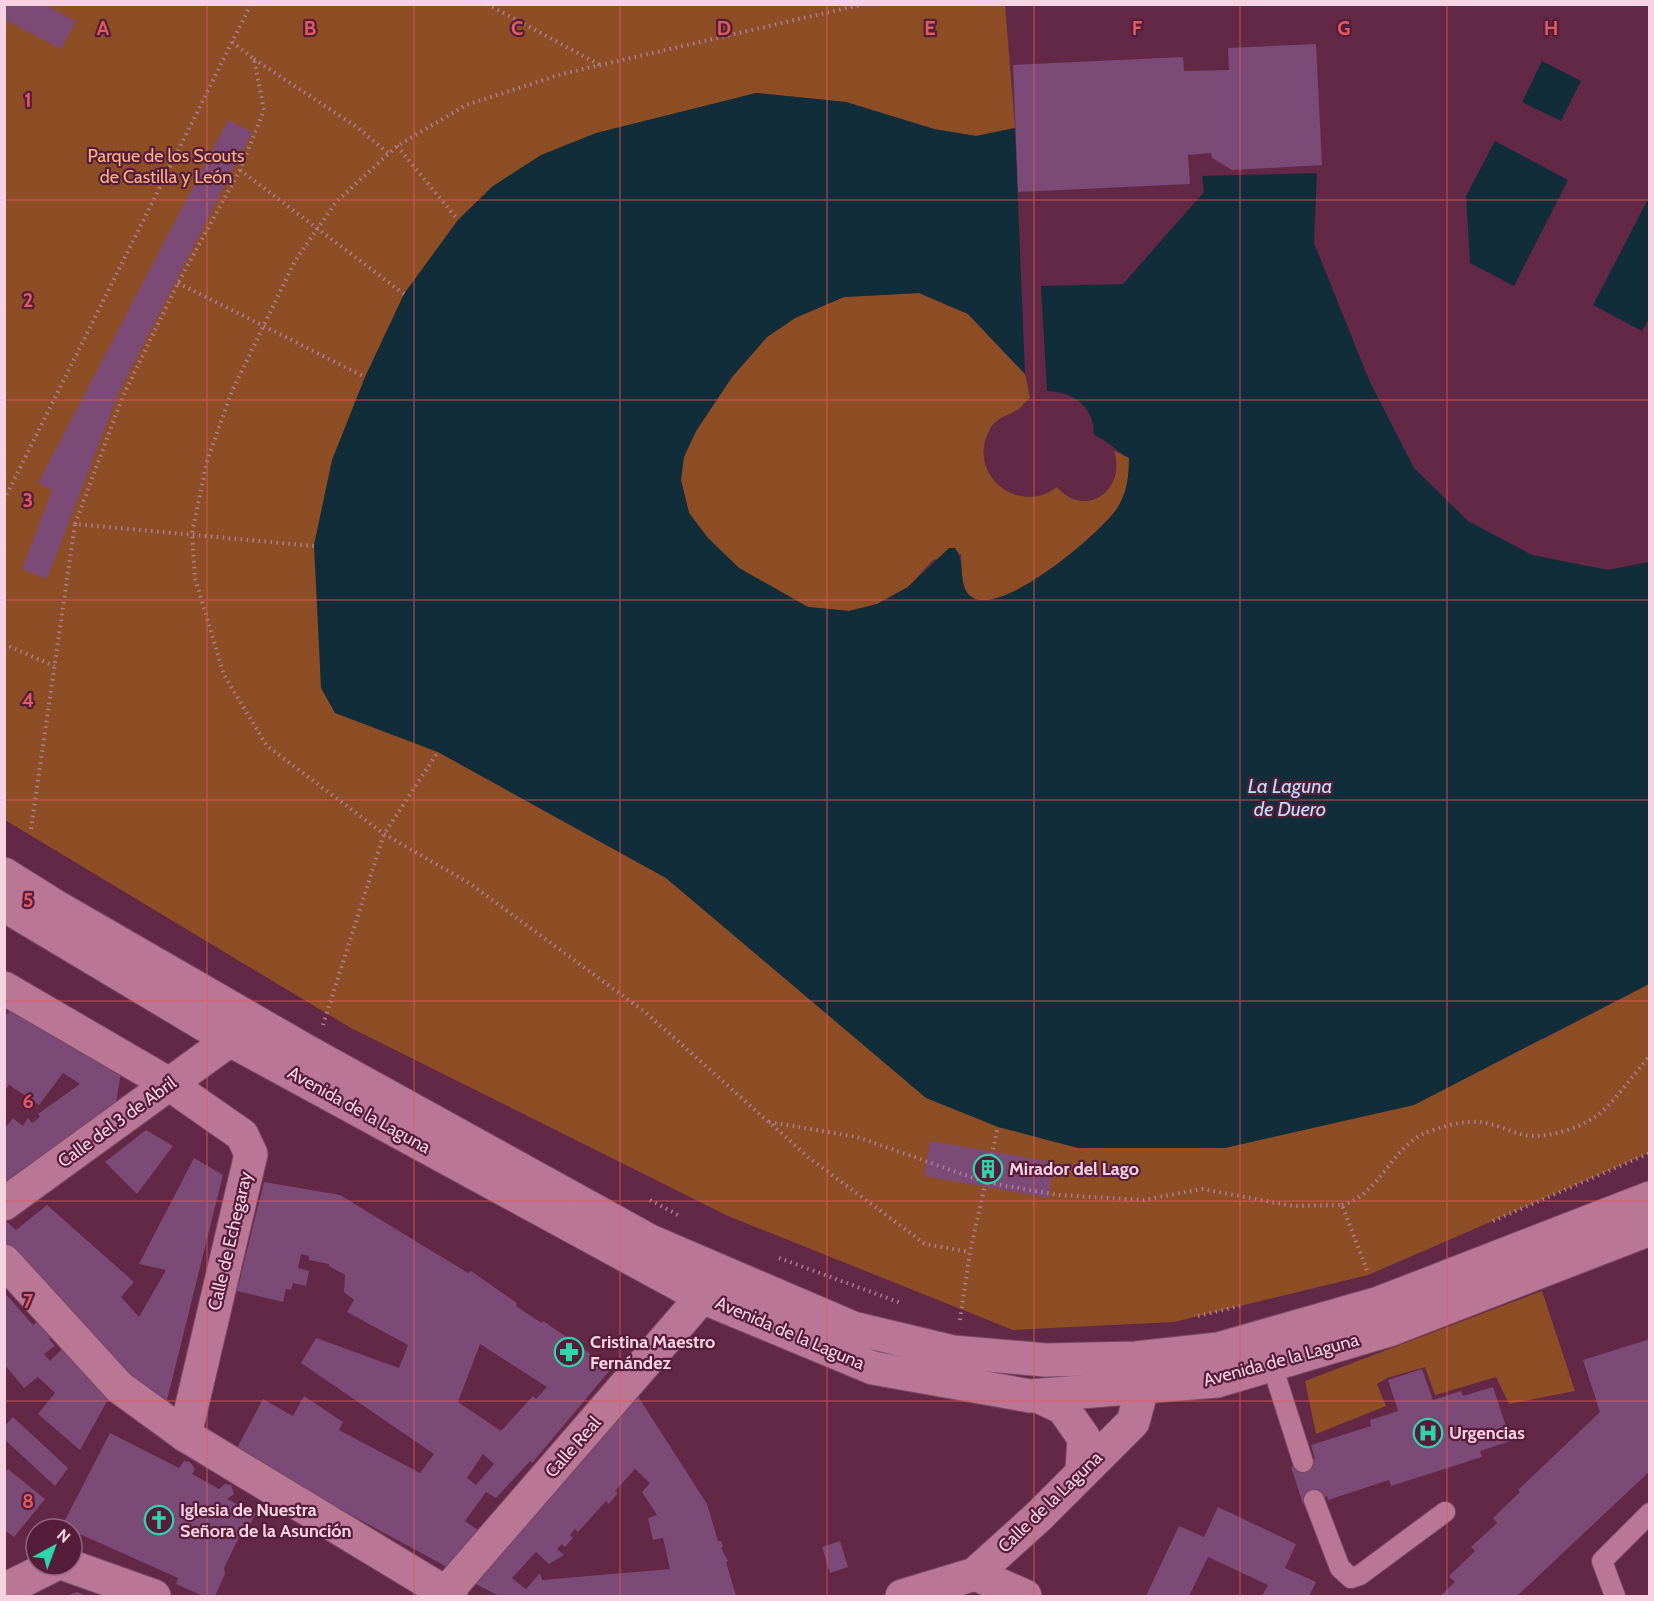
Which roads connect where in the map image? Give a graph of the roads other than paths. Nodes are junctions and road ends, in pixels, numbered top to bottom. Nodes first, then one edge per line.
1 (4, 874) edge
2 (4, 905) edge
3 (4, 988) edge
4 (230, 1040) junction
5 (169, 1084) junction
6 (1650, 1198) edge
7 (4, 1204) edge
8 (1650, 1229) edge
9 (4, 1261) edge
10 (702, 1297) junction
11 (1272, 1365) junction
12 (1139, 1374) junction
13 (1038, 1396) junction
14 (184, 1435) junction
15 (1303, 1462) dead end
16 (1082, 1470) junction
17 (1314, 1500) dead end
18 (1444, 1512) dead end
19 (1650, 1513) edge
20 (84, 1571) edge
21 (975, 1574) junction
22 (30, 1577) edge
23 (4, 1590) edge
24 (154, 1596) edge
25 (447, 1596) edge
26 (902, 1596) edge
27 (1025, 1596) edge
28 (1615, 1596) edge

1 - 12 street, Avenida de la Laguna
2 - 4 street, Avenida de la Laguna
3 - 5 street
4 - 5 street, Calle del 3 de Abril
4 - 10 street, Avenida de la Laguna
5 - 7 street, Calle del 3 de Abril
5 - 14 street, Calle de Echegaray
6 - 12 street, Avenida de la Laguna
8 - 11 street, Avenida de la Laguna
9 - 14 street
10 - 13 street, Avenida de la Laguna
10 - 25 street, Calle Real
11 - 12 street, Avenida de la Laguna
11 - 15 lane
12 - 13 street, Avenida de la Laguna
12 - 16 street, Calle de la Laguna
13 - 16 street
14 - 25 street
16 - 21 street, Calle de la Laguna
17 - 18 lane
19 - 28 lane
20 - 24 street
21 - 26 street, Calle de la Laguna
21 - 27 street
22 - 23 street

